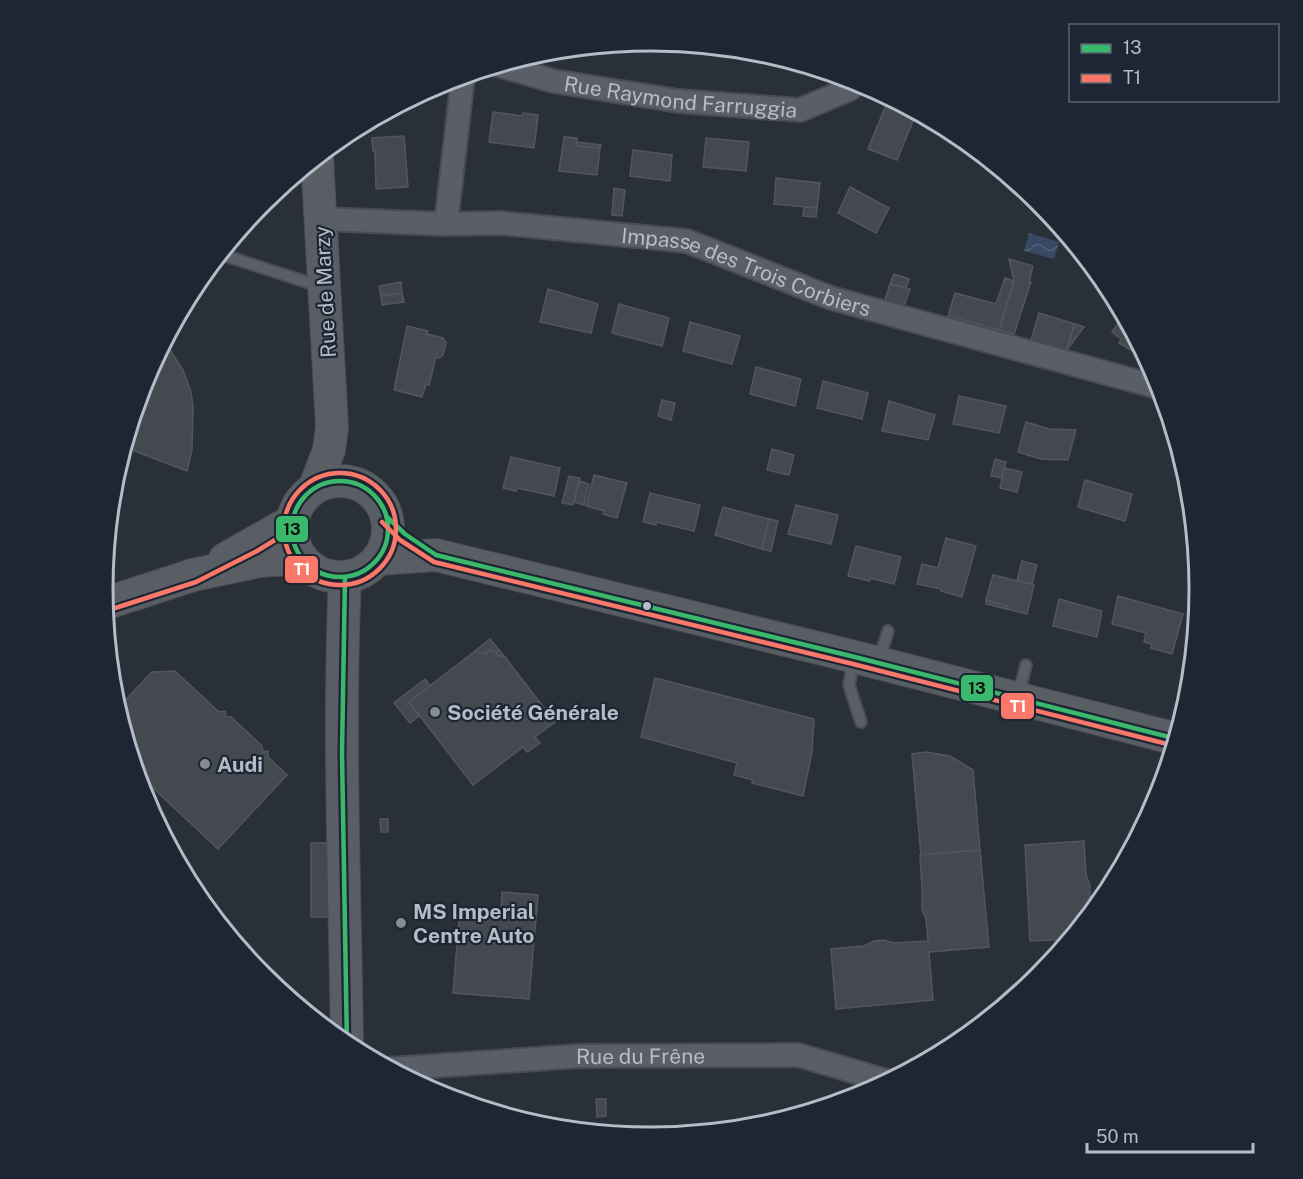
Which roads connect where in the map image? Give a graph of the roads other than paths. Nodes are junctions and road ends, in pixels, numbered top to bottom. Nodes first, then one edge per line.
1 (512, 69) edge
2 (462, 86) edge
3 (850, 89) edge
4 (318, 167) edge
5 (321, 219) junction
6 (446, 224) junction
7 (228, 257) edge
8 (325, 289) junction
9 (1150, 385) edge
10 (333, 427) junction
11 (357, 483) junction
12 (315, 487) junction
13 (387, 517) junction
14 (292, 521) junction
15 (436, 555) junction
16 (301, 558) junction
17 (378, 559) junction
18 (193, 575) junction
19 (345, 577) junction
20 (113, 601) edge
21 (888, 631) dead end
22 (866, 660) junction
23 (1026, 665) dead end
24 (1018, 699) junction
25 (861, 722) dead end
26 (1169, 737) edge
27 (347, 1033) edge
28 (405, 1068) edge
29 (877, 1078) edge

1 - 3 street, Rue Raymond Farruggia
2 - 6 street
4 - 5 main road, Rue de Marzy
5 - 6 street, Impasse des Trois Corbiers
5 - 8 main road, Rue de Marzy
6 - 9 street, Impasse des Trois Corbiers
7 - 8 lane
8 - 10 main road, Rue de Marzy
10 - 11 main road, Rue de Marzy
10 - 12 main road, Rue de Marzy
11 - 12 main road
11 - 13 main road
12 - 14 main road
13 - 15 main road
13 - 17 main road
14 - 16 main road
14 - 18 main road
15 - 17 main road
15 - 22 main road
16 - 18 main road
16 - 19 main road
17 - 19 main road
18 - 20 main road
19 - 27 main road
21 - 22 lane
22 - 24 main road
22 - 25 lane
23 - 24 lane
24 - 26 main road
28 - 29 street, Rue du Frêne

